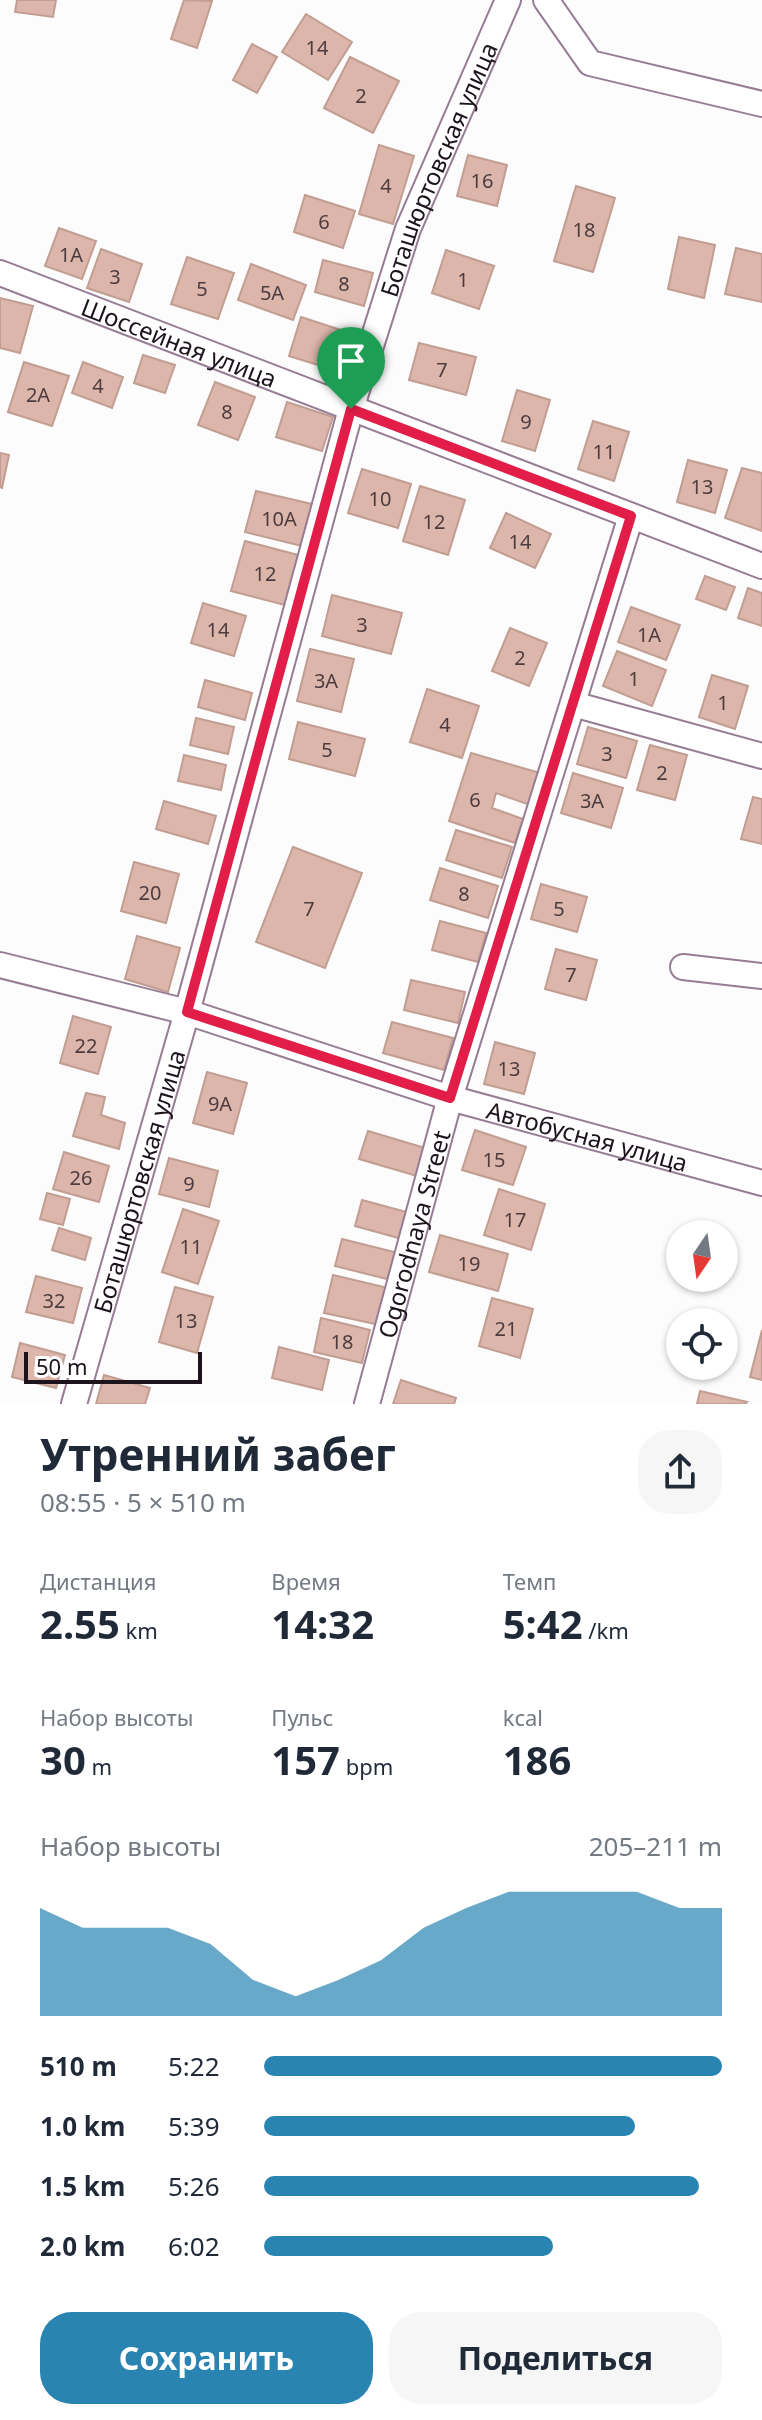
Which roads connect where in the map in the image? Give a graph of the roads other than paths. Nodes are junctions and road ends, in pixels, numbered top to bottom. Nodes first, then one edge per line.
1 (508, 0) edge
2 (546, 0) edge
3 (762, 104) edge
4 (0, 273) edge
5 (351, 409) junction
6 (631, 516) junction
7 (762, 566) edge
8 (573, 704) junction
9 (762, 756) edge
10 (0, 965) edge
11 (683, 967) dead end
12 (762, 976) edge
13 (187, 1012) junction
14 (450, 1098) junction
15 (762, 1183) edge
16 (74, 1404) edge
17 (367, 1404) edge

1 - 5 street, Боташюртовская улица
2 - 3 street
4 - 5 street, Шоссейная улица
5 - 6 street, Шоссейная улица
5 - 13 street, Боташюртовская улица
6 - 7 street, Шоссейная улица
6 - 8 street, Ogorodnaya Street
8 - 9 street
8 - 14 street, Ogorodnaya Street
10 - 13 street, Автобусная улица
11 - 12 street
13 - 14 street, Автобусная улица
13 - 16 street, Боташюртовская улица
14 - 15 street, Автобусная улица
14 - 17 street, Ogorodnaya Street

